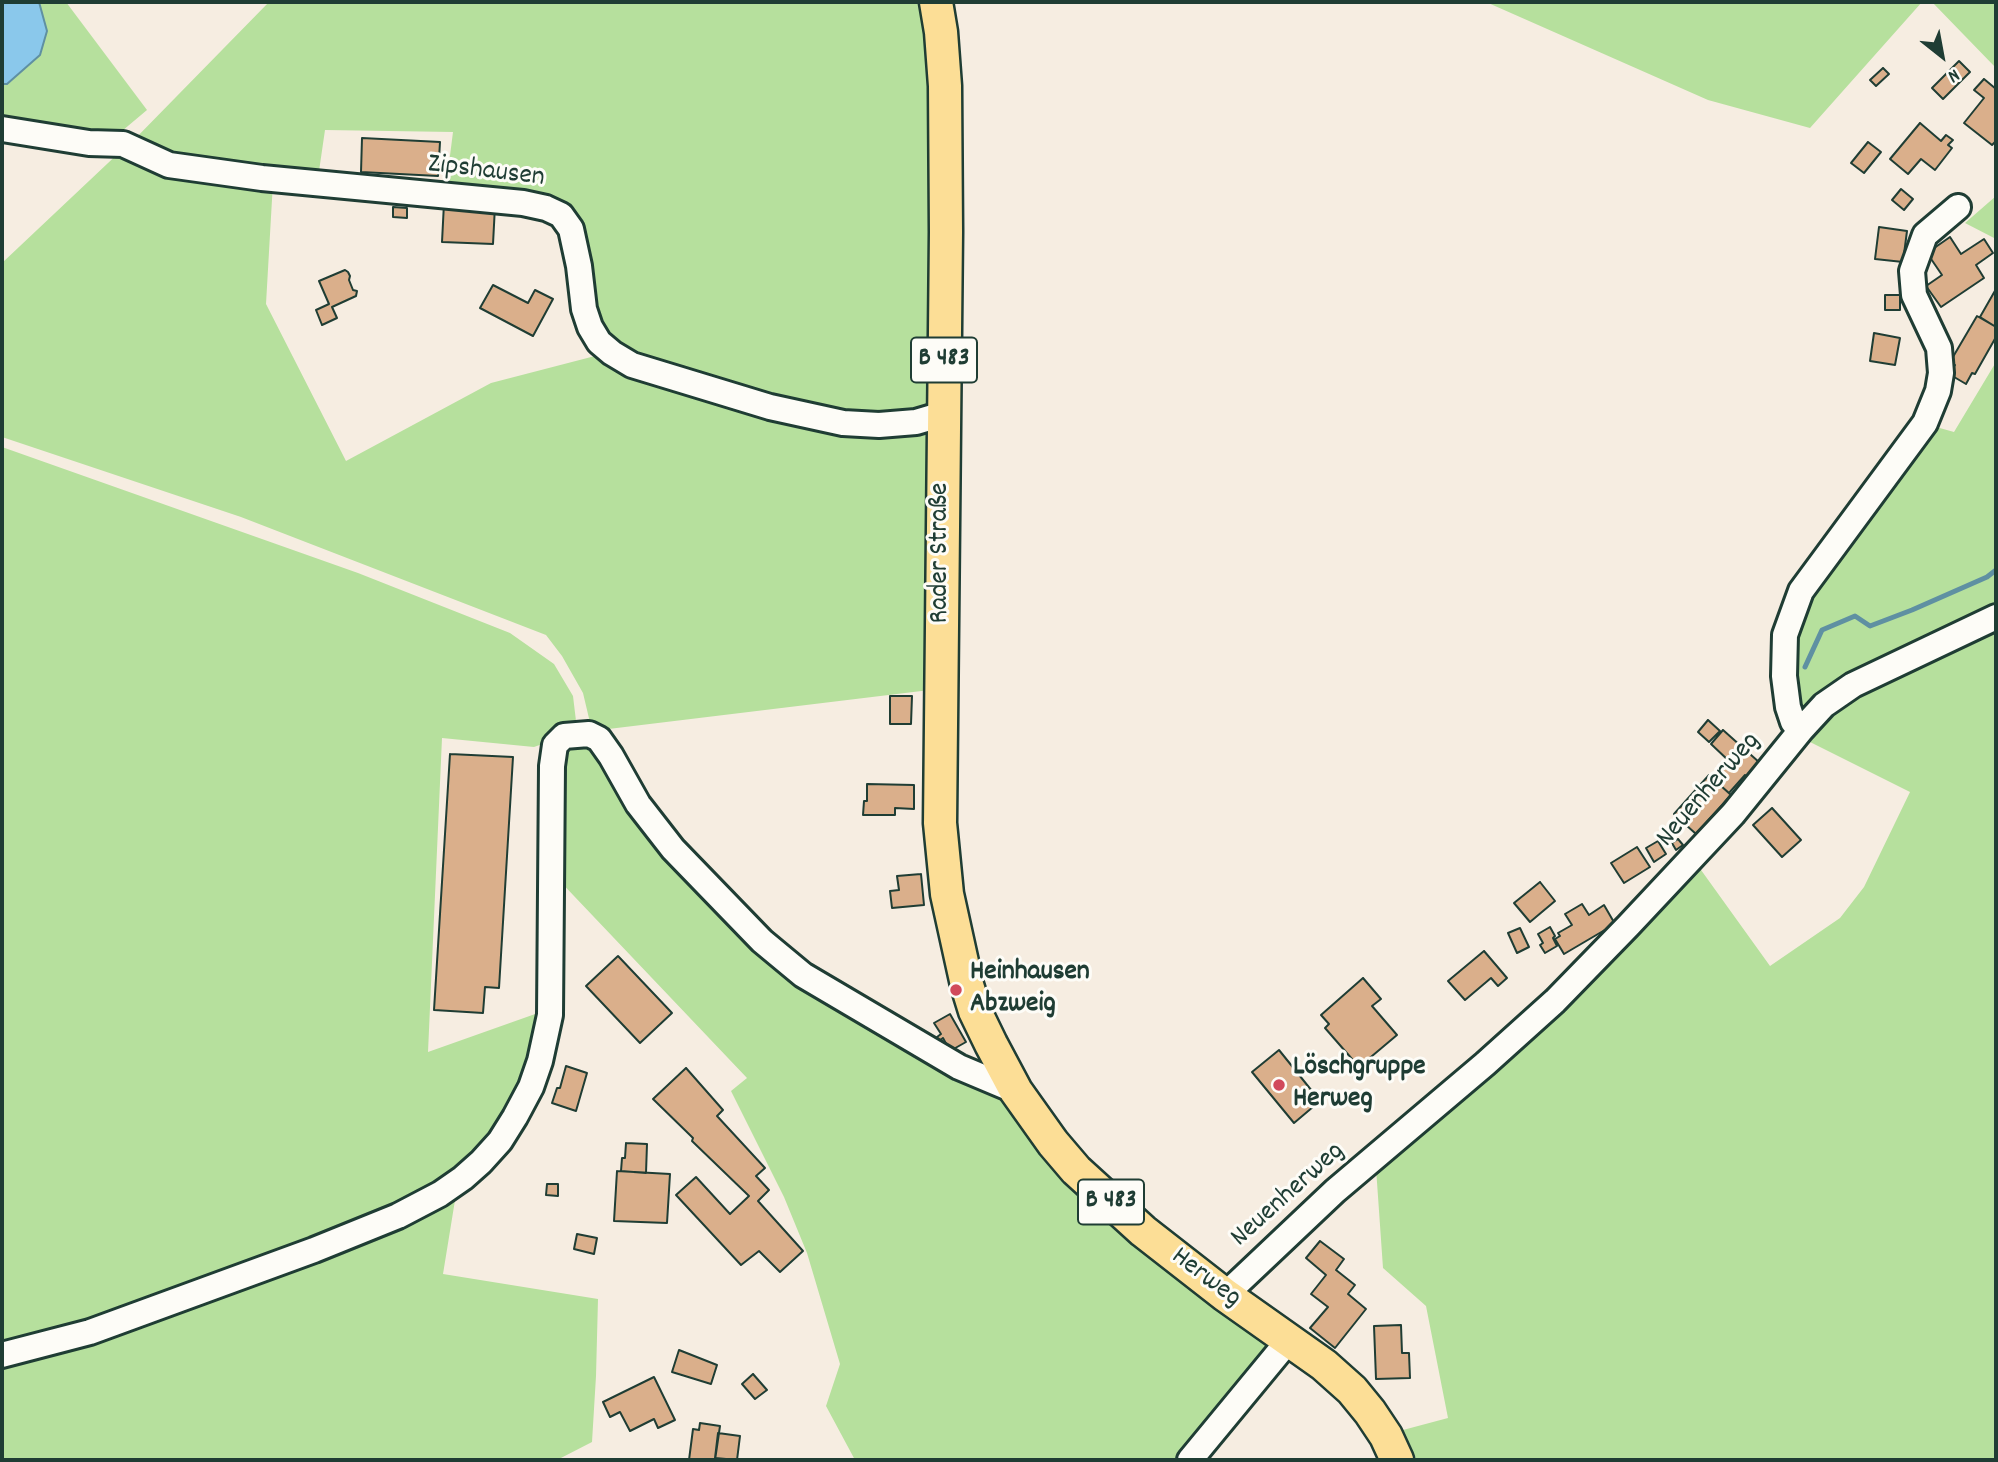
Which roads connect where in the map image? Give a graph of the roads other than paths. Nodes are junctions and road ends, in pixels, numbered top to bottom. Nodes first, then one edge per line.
1 (936, 2) edge
2 (2, 129) edge
3 (1958, 207) dead end
4 (943, 414) junction
5 (1996, 617) edge
6 (1801, 730) junction
7 (1016, 1091) junction
8 (1225, 1295) junction
9 (1289, 1340) junction
10 (2, 1355) edge
11 (1190, 1460) edge
12 (1397, 1460) edge

1 - 4 main road, Rader Straße / B 483
2 - 4 street, Zipshausen
3 - 6 street, Neuenherweg
4 - 7 main road, Rader Straße / B 483
5 - 6 street
6 - 8 street, Neuenherweg
7 - 8 main road, Herweg / B 483
7 - 10 street
8 - 9 main road, Herweg / B 483
9 - 11 street
9 - 12 main road, Herweg / B 483

